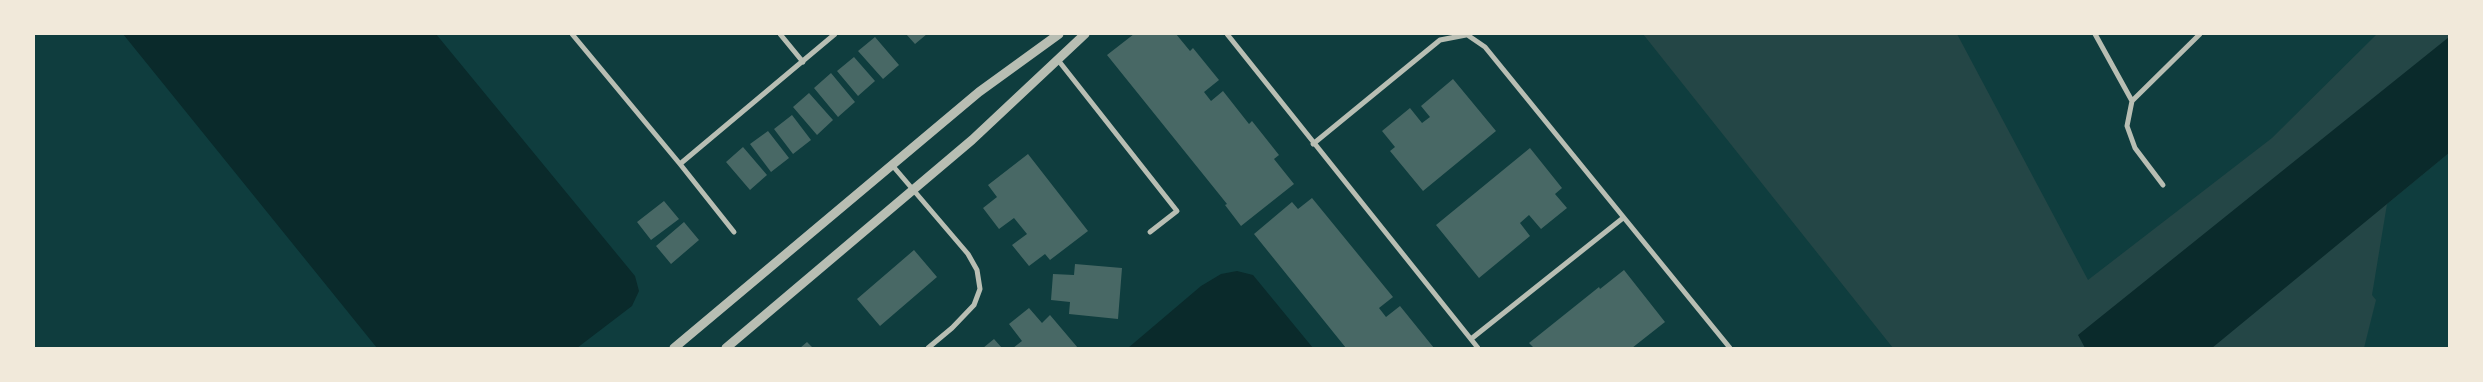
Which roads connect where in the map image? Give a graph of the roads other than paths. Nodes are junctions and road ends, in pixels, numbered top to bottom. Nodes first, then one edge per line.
1 (572, 34) edge
2 (780, 34) edge
3 (835, 34) edge
4 (1059, 34) edge
5 (1085, 34) edge
6 (1227, 34) edge
7 (1466, 34) edge
8 (2095, 34) edge
9 (2200, 34) edge
10 (1058, 60) junction
11 (803, 62) junction
12 (2132, 101) junction
13 (1312, 144) junction
14 (680, 164) junction
15 (892, 165) junction
16 (2163, 185) dead end
17 (913, 190) junction
18 (1622, 218) junction
19 (734, 232) dead end
20 (1150, 232) dead end
21 (1470, 339) junction
22 (674, 348) edge
23 (726, 348) edge
24 (928, 348) edge
25 (1478, 348) edge
26 (1730, 348) edge

1 - 14 street
2 - 11 street
3 - 11 street
4 - 15 street
5 - 10 street
6 - 13 street
7 - 13 street
7 - 18 street
8 - 12 street
9 - 12 street
10 - 17 street
10 - 20 street
11 - 14 street
12 - 16 street
13 - 21 street
14 - 19 street
15 - 17 street
15 - 22 street
17 - 23 street
17 - 24 street
18 - 21 street
18 - 26 street
21 - 25 street

